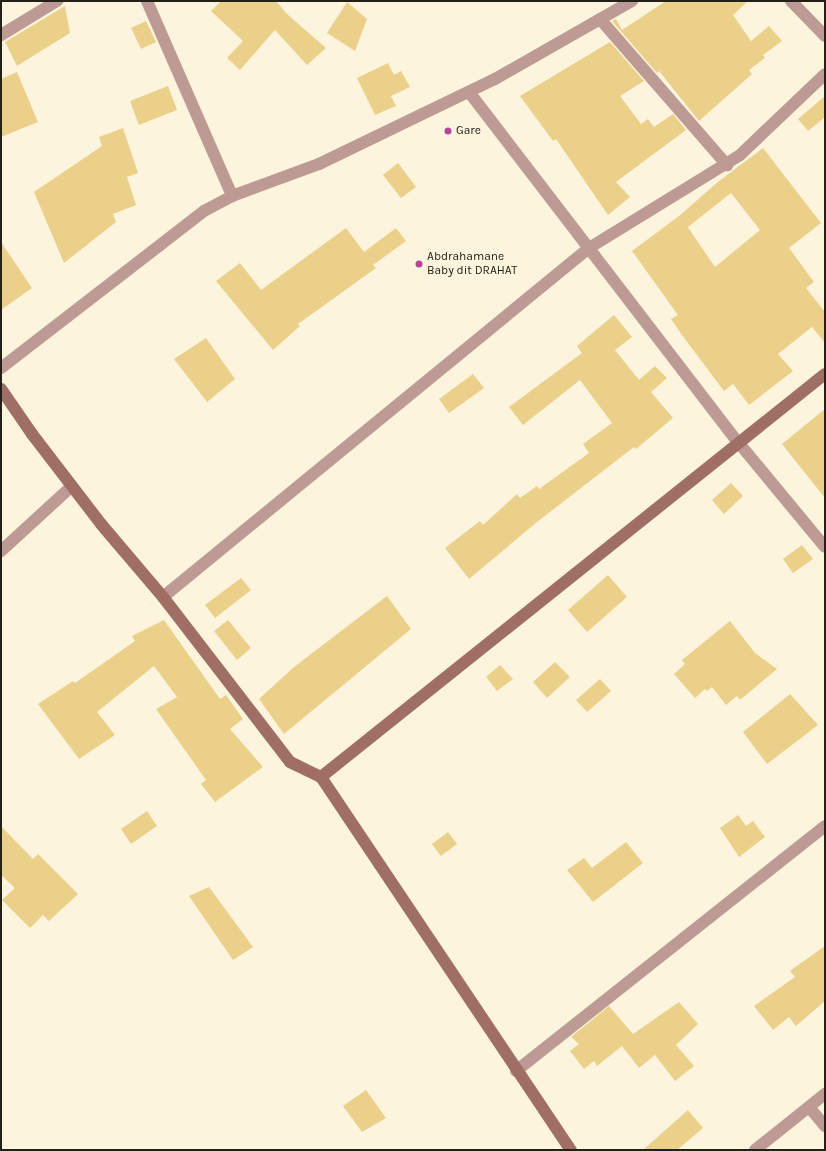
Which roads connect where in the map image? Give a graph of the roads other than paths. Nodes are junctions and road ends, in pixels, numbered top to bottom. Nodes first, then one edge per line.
1 (57, 1) edge
2 (147, 1) edge
3 (632, 1) edge
4 (791, 1) edge
5 (600, 19) junction
6 (1, 35) edge
7 (825, 36) edge
8 (825, 74) edge
9 (469, 92) junction
10 (727, 165) junction
11 (232, 196) junction
12 (589, 248) junction
13 (1, 368) edge
14 (825, 374) edge
15 (1, 389) edge
16 (738, 442) junction
17 (72, 486) junction
18 (825, 547) edge
19 (1, 551) edge
20 (163, 597) junction
21 (321, 777) junction
22 (825, 826) edge
23 (516, 1071) junction
24 (825, 1094) edge
25 (809, 1107) junction
26 (825, 1126) edge
27 (571, 1150) edge
28 (755, 1150) edge

1 - 6 street
2 - 11 street
3 - 5 street
4 - 7 street
5 - 9 street
5 - 10 street
8 - 10 street
9 - 11 street
9 - 12 street
10 - 12 street
11 - 13 street
12 - 16 street
12 - 20 street
14 - 16 main road
15 - 17 main road
16 - 18 street
16 - 21 main road
17 - 19 street
17 - 20 main road
20 - 21 main road
21 - 23 main road
22 - 23 street
23 - 27 main road
24 - 25 street
25 - 26 street
25 - 28 street

